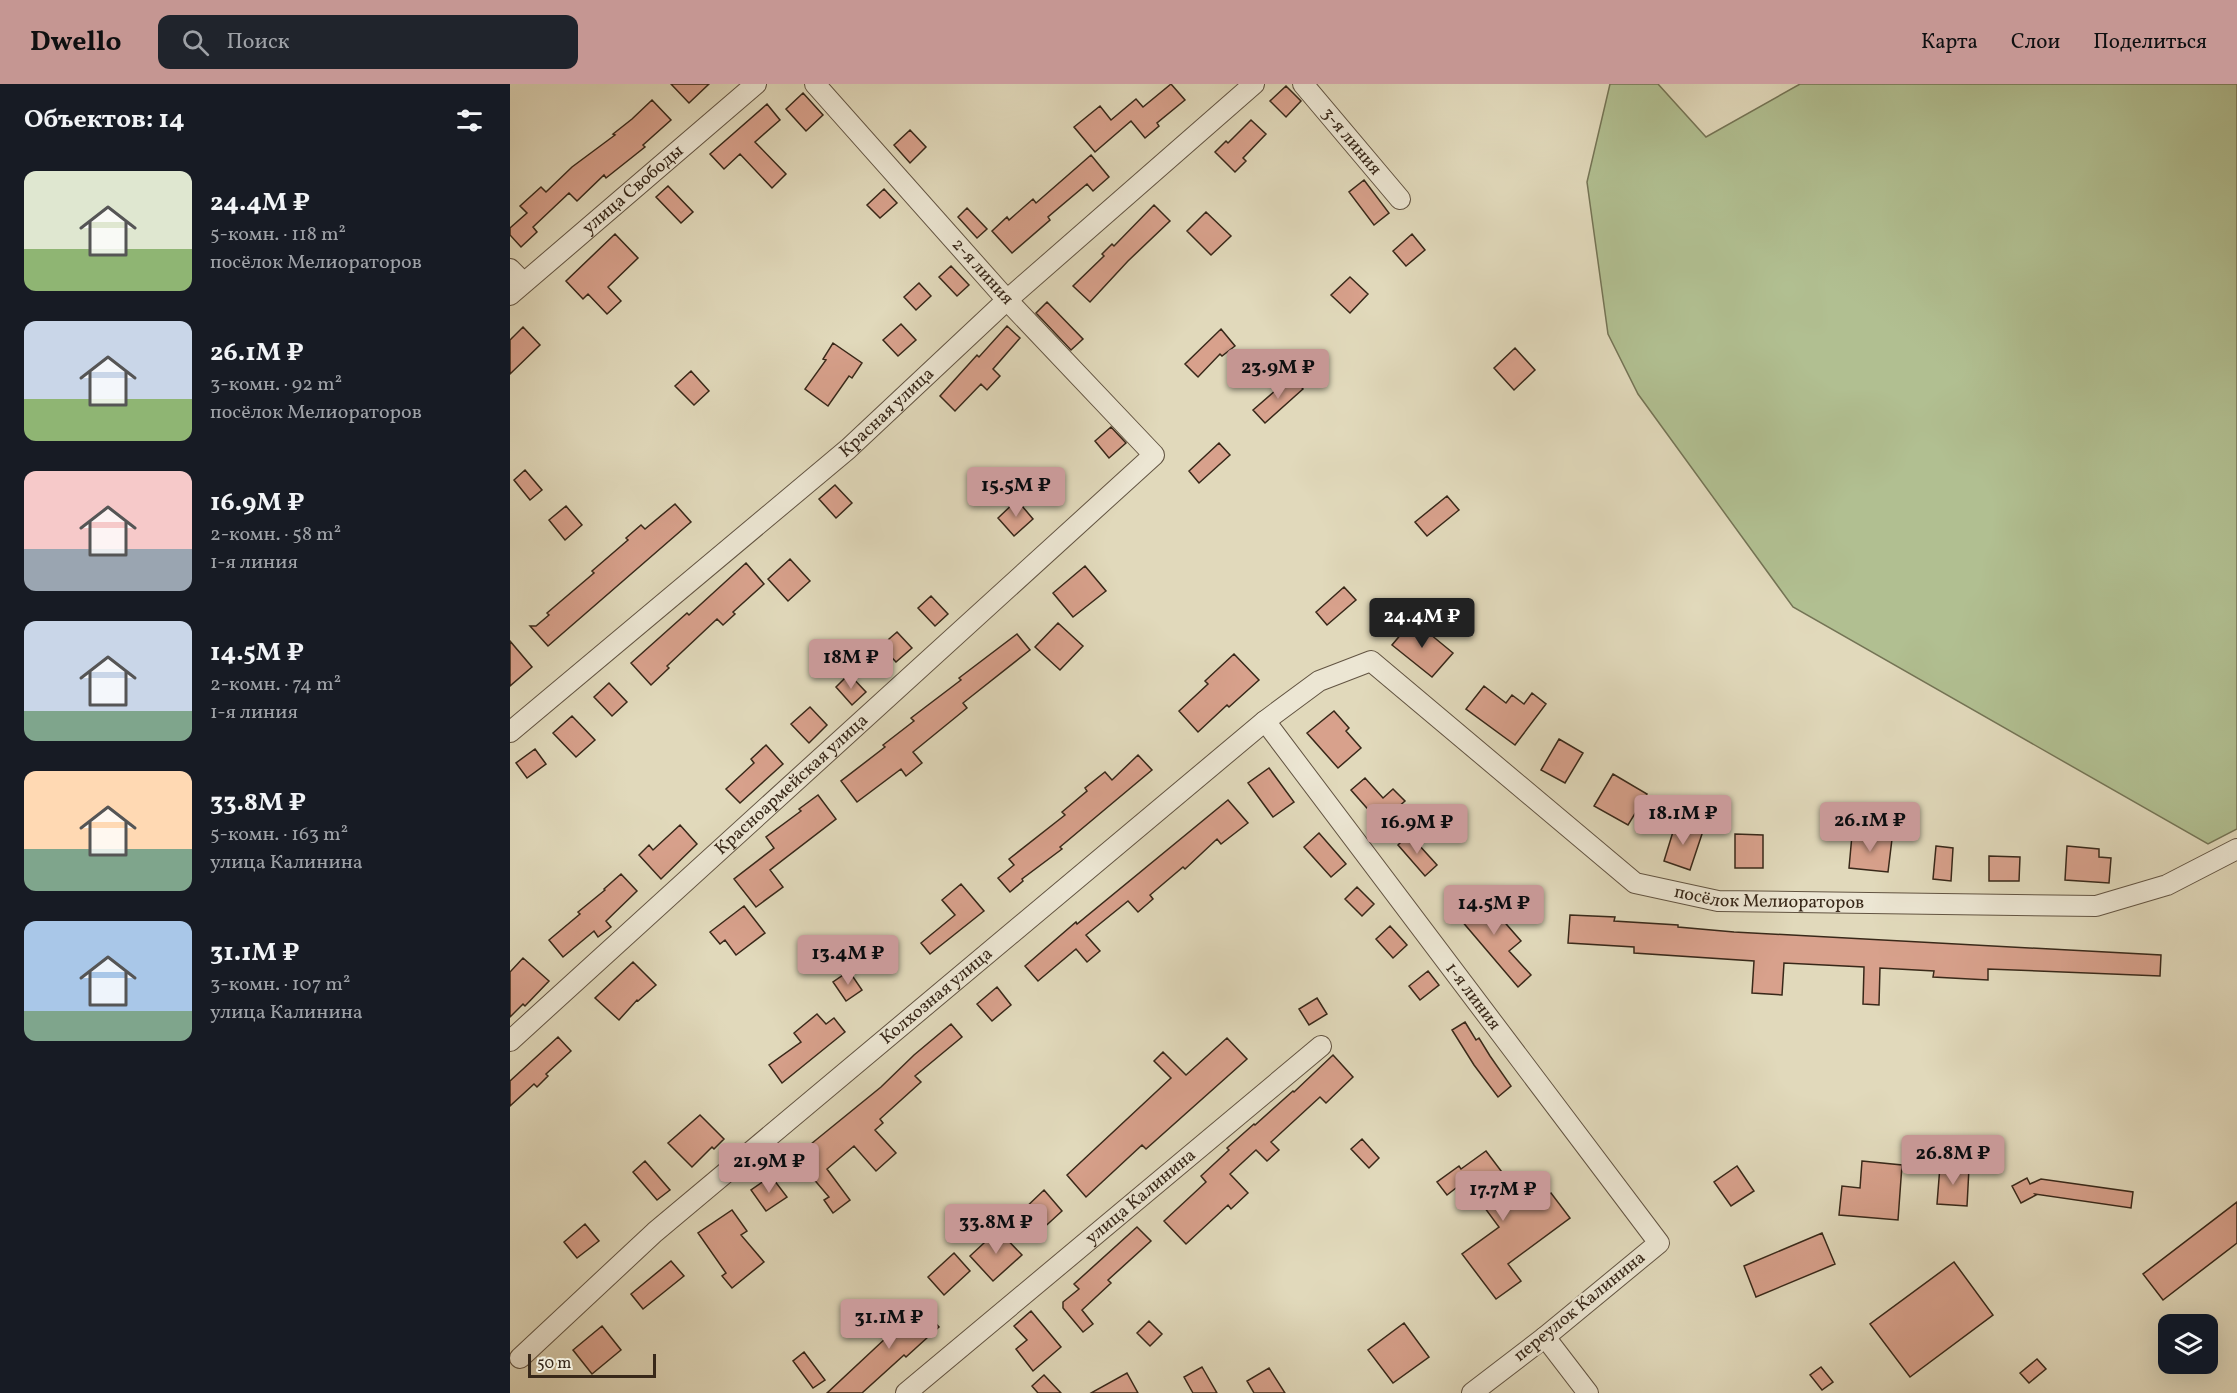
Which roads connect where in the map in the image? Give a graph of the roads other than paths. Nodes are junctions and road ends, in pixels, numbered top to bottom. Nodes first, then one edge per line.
1 (756, 84) edge
2 (815, 84) edge
3 (1254, 84) edge
4 (1303, 84) edge
5 (1400, 199) dead end
6 (514, 282) edge
7 (1007, 300) junction
8 (1154, 455) joint
9 (1371, 661) joint
10 (1266, 721) junction
11 (510, 732) edge
12 (2237, 849) edge
13 (510, 1041) edge
14 (1321, 1046) dead end
15 (1659, 1243) joint
16 (1545, 1337) junction
17 (520, 1358) dead end
18 (906, 1393) edge
19 (1472, 1393) edge
20 (1588, 1393) edge

1 - 6 street, улица Свободы
2 - 7 street, 2-я линия
3 - 7 street, Красная улица
4 - 5 street, 3-я линия
7 - 8 street, 2-я линия
7 - 11 street, Красная улица
8 - 13 street, Красноармейская улица
9 - 10 street, Колхозная улица
9 - 12 street, посёлок Мелиораторов
10 - 15 street, 1-я линия
10 - 17 street, Колхозная улица
14 - 18 street, улица Калинина
15 - 16 street, переулок Калинина
16 - 19 street, переулок Калинина
16 - 20 street

